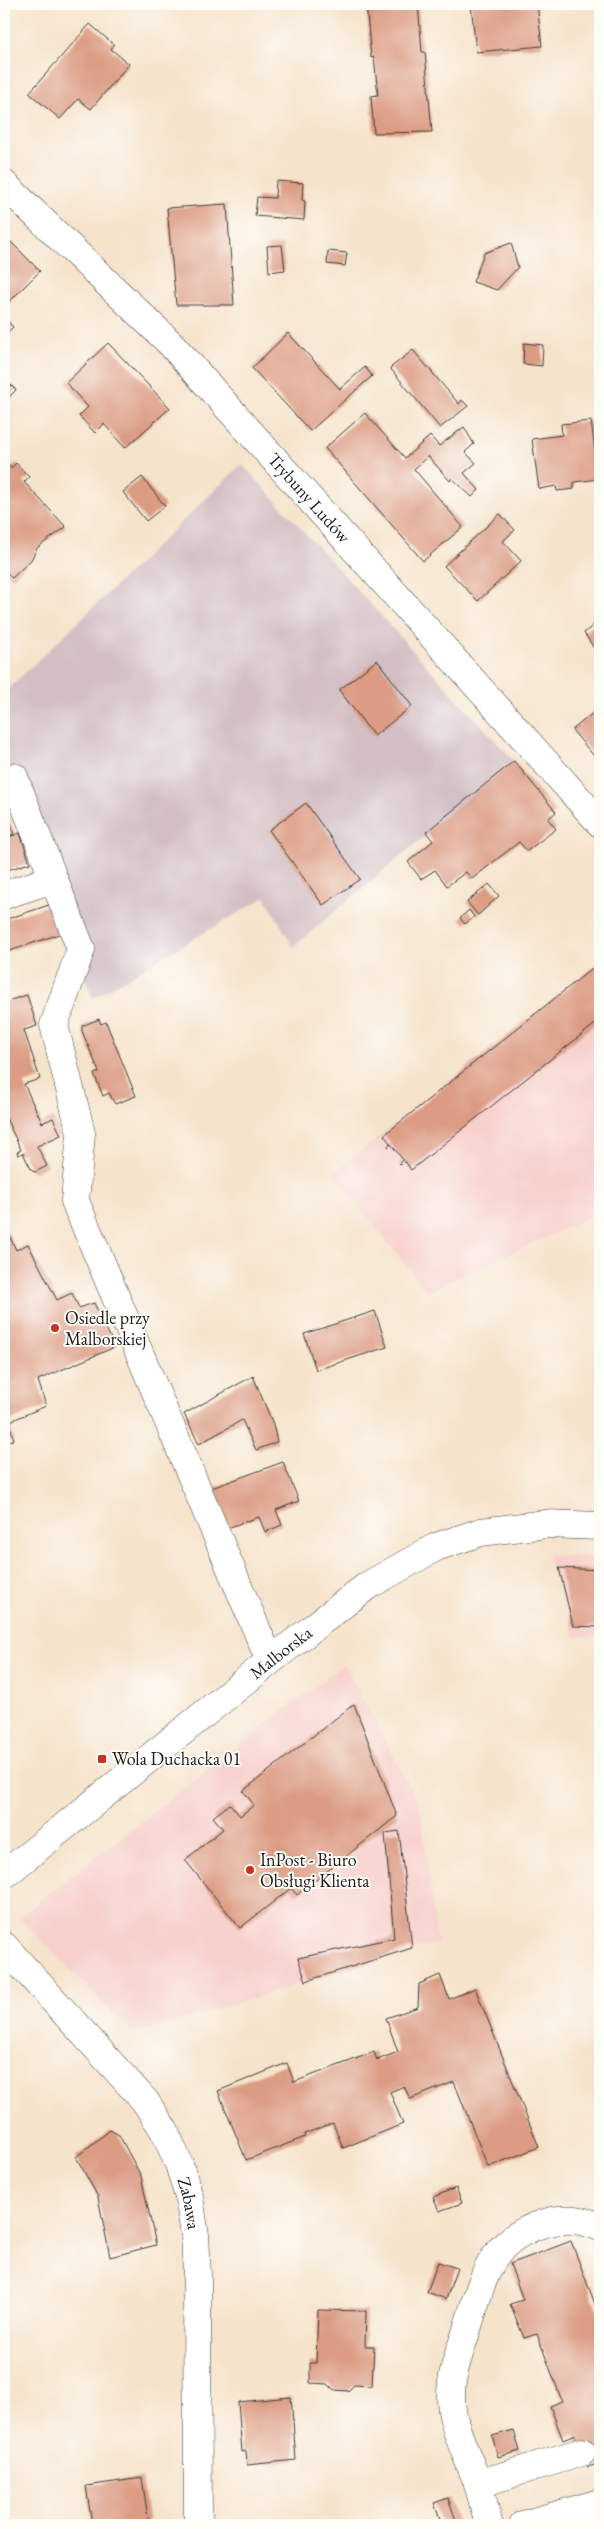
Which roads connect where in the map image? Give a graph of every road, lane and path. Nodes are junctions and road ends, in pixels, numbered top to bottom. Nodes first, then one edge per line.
1 (4, 184) edge
2 (4, 780) edge
3 (600, 824) edge
4 (53, 878) junction
5 (4, 895) edge
6 (600, 1526) edge
7 (270, 1661) junction
8 (4, 1874) edge
9 (4, 1946) edge
10 (600, 2227) edge
11 (582, 2452) dead end
12 (478, 2484) junction
13 (600, 2503) edge
14 (198, 2525) edge
15 (489, 2525) edge
16 (523, 2525) edge

1 - 3 street, Trybuny Ludów
2 - 4 street
4 - 5 street
4 - 7 street
6 - 7 street, Malborska
7 - 8 street, Malborska
9 - 14 street, Zabawa
10 - 12 street
11 - 12 street
12 - 15 street
13 - 16 street

